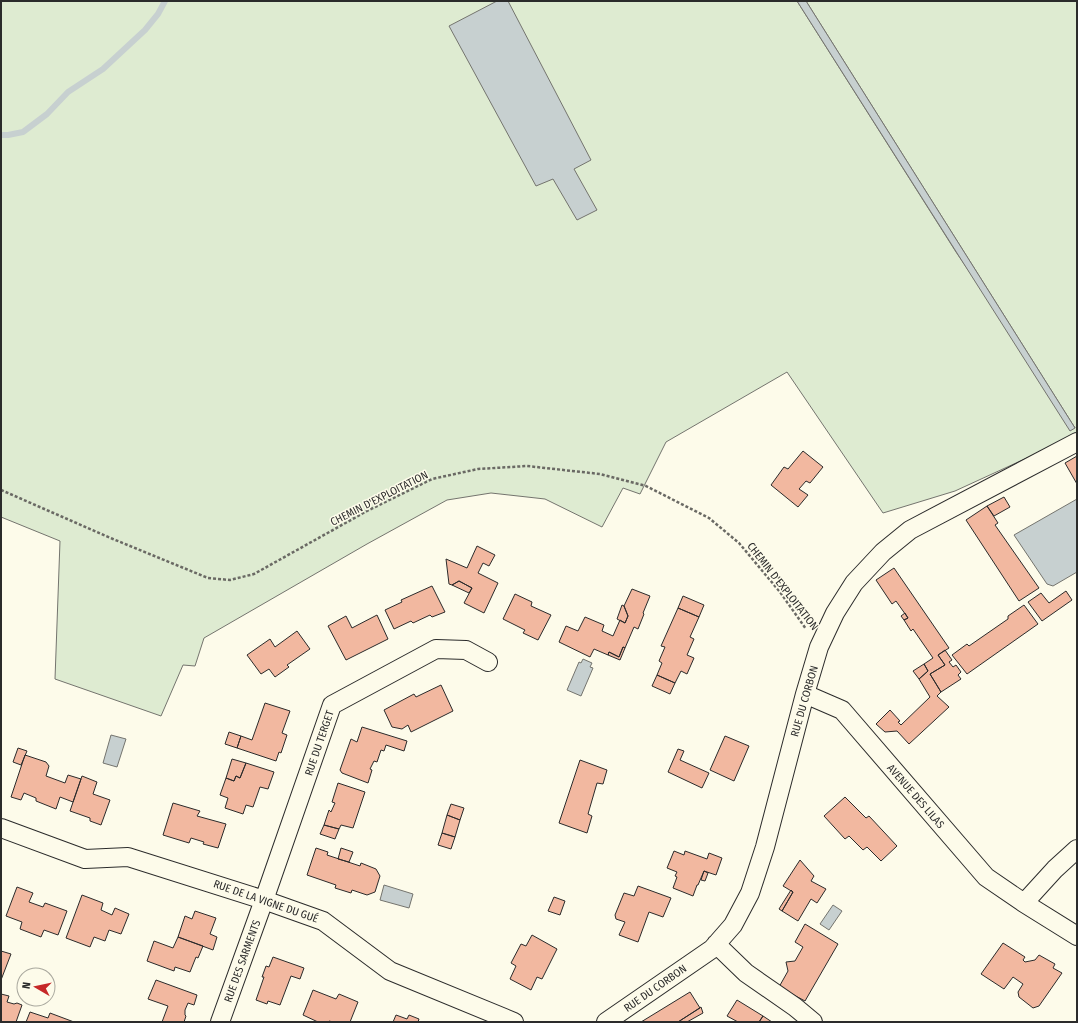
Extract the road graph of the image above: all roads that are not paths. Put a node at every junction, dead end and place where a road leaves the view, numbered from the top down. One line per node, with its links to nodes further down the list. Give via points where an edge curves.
1 (1077, 442): 3 (street, RUE DU CORBON, via 910,530 883,552 854,583 834,613)
2 (488, 662): 6 (street, RUE DU TERGET, via 466,650 436,650 332,705)
3 (805, 694): 7 (street, AVENUE DES LILAS, via 842,710 986,877); 9 (street, RUE DU CORBON, via 765,847 750,893 733,925)
4 (1, 828): 6 (street, RUE DE LA VIGNE DU GUÉ, via 84,859 128,857)
5 (1077, 849): 7 (street)
6 (264, 900): 10 (street, RUE DES SARMENTS); 11 (street, RUE DE LA VIGNE DU GUÉ, via 323,921 390,971)
7 (1024, 903): 8 (street, AVENUE DES LILAS)
8 (1077, 936)
9 (716, 944): 12 (street, RUE DU CORBON); 13 (street, via 746,973)
10 (220, 1022)
11 (514, 1022)
12 (606, 1022)
13 (812, 1022)

